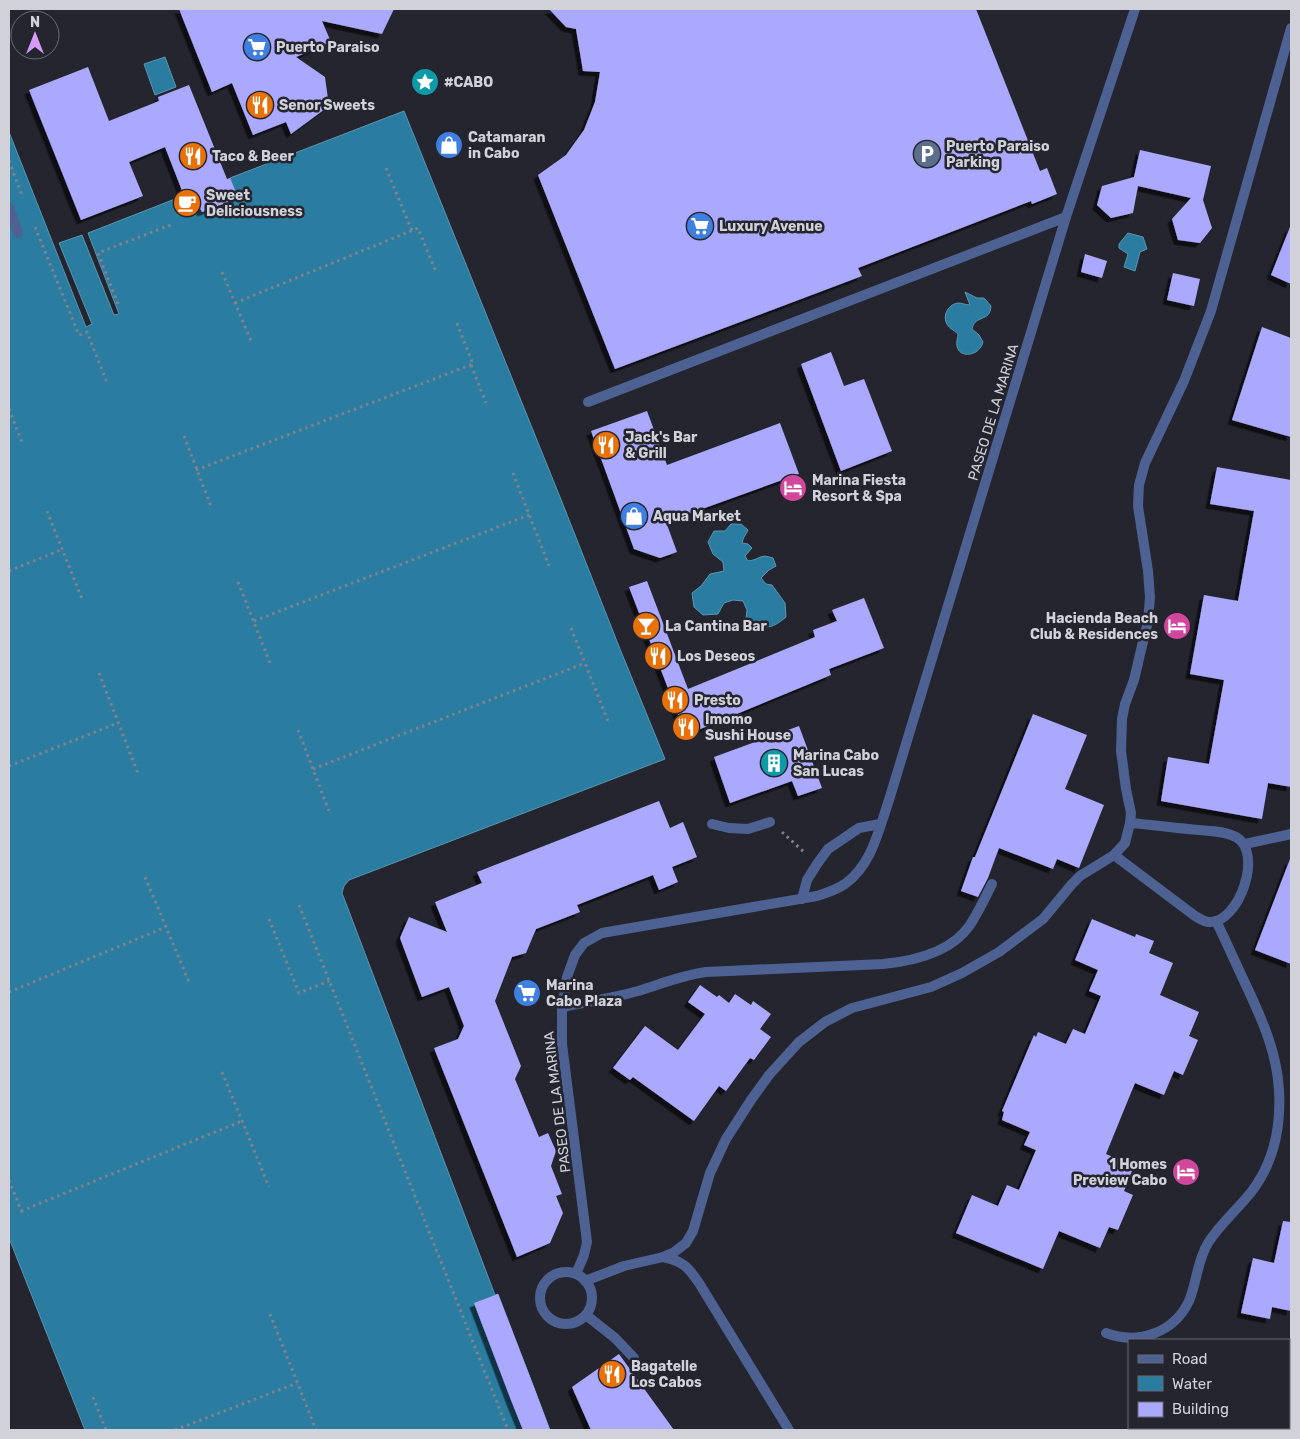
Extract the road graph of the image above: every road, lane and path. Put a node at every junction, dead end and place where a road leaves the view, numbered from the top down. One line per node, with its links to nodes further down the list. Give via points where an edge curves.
1 (1135, 9): 7 (street, PASEO DE LA MARINA)
2 (1291, 28): 48 (street, via 1211,311 1140,480 1138,506 1150,597 1146,633 1122,719 1121,751)
3 (9, 161): 5 (path)
4 (386, 168): 10 (path)
5 (24, 198)
6 (9, 208): 11 (street)
7 (1066, 216): 20 (street); 50 (street, PASEO DE LA MARINA)
8 (173, 224): 15 (path, via 98,253)
9 (34, 225): 19 (path, via 78,335 87,332)
10 (412, 231): 13 (path, via 418,228); 14 (path)
11 (18, 233)
12 (222, 272): 14 (path)
13 (436, 272)
14 (235, 303): 17 (path)
15 (118, 304)
16 (456, 322): 18 (path)
17 (251, 341)
18 (471, 364): 21 (path); 25 (path)
19 (108, 384)
20 (588, 402)
21 (486, 403)
22 (9, 409): 24 (path)
23 (184, 436): 25 (path)
24 (23, 445)
25 (196, 470): 27 (path)
26 (513, 473): 29 (path)
27 (212, 510)
28 (47, 511): 30 (path)
29 (529, 515): 31 (path); 35 (path)
30 (62, 550): 32 (path); 34 (path)
31 (549, 566)
32 (9, 571)
33 (238, 582): 35 (path)
34 (82, 600)
35 (254, 621): 37 (path)
36 (571, 628): 38 (path)
37 (270, 663)
38 (585, 663): 40 (path); 44 (path)
39 (99, 673): 41 (path)
40 (608, 721)
41 (118, 723): 43 (path); 45 (path)
42 (298, 730): 44 (path)
43 (9, 766)
44 (313, 769): 46 (path)
45 (140, 776)
46 (329, 811)
47 (770, 822): 49 (street, via 748,829); 54 (path)
48 (1130, 823): 52 (street, via 1226,833); 53 (street, via 1125,843)
49 (712, 824)
50 (880, 824): 54 (street, via 859,828 841,839); 57 (street, PASEO DE LA MARINA, via 869,854 846,883 830,892)
51 (1291, 834): 52 (street)
52 (1244, 844): 60 (street, via 1248,864 1243,890 1229,912)
53 (1114, 855): 60 (street, via 1195,916 1206,922); 70 (street, via 1080,876 1043,919 999,952 931,987 852,1008 825,1022 798,1042 769,1075 726,1139 710,1174 690,1237 680,1248)
54 (817, 864): 57 (street, via 807,880)
55 (145, 877): 61 (path)
56 (992, 884): 65 (street, via 970,926 958,938 937,951 909,961 706,972 622,995)
57 (802, 899): 65 (street, PASEO DE LA MARINA, via 596,936 584,943 570,964)
58 (299, 906): 62 (path)
59 (270, 919): 62 (path, via 299,993)
60 (1216, 921): 75 (street, via 1260,1016 1275,1058 1280,1105 1273,1150 1260,1179 1210,1240 1199,1262 1189,1301 1175,1320 1160,1331 1139,1338)
61 (166, 927): 63 (path); 64 (path)
62 (329, 981): 82 (path)
63 (189, 982)
64 (9, 992)
65 (562, 1007): 71 (street, PASEO DE LA MARINA, via 562,1044 586,1233 584,1255)
66 (222, 1072): 67 (path)
67 (242, 1121): 68 (path, via 22,1213); 69 (path)
68 (9, 1180)
69 (270, 1187)
70 (664, 1257): 72 (street, via 624,1266); 83 (street, via 690,1269)
71 (576, 1274): 72 (street); 74 (street, via 560,1273 550,1277 541,1289 541,1307 556,1323 578,1322)
72 (586, 1281): 74 (street, via 592,1298)
73 (270, 1314): 77 (path)
74 (586, 1315): 76 (street)
75 (1106, 1333)
76 (634, 1358)
77 (297, 1383): 80 (path); 81 (path)
78 (93, 1397): 79 (path)
79 (106, 1430)
80 (175, 1430)
81 (316, 1430)
82 (508, 1430)
83 (789, 1430)

